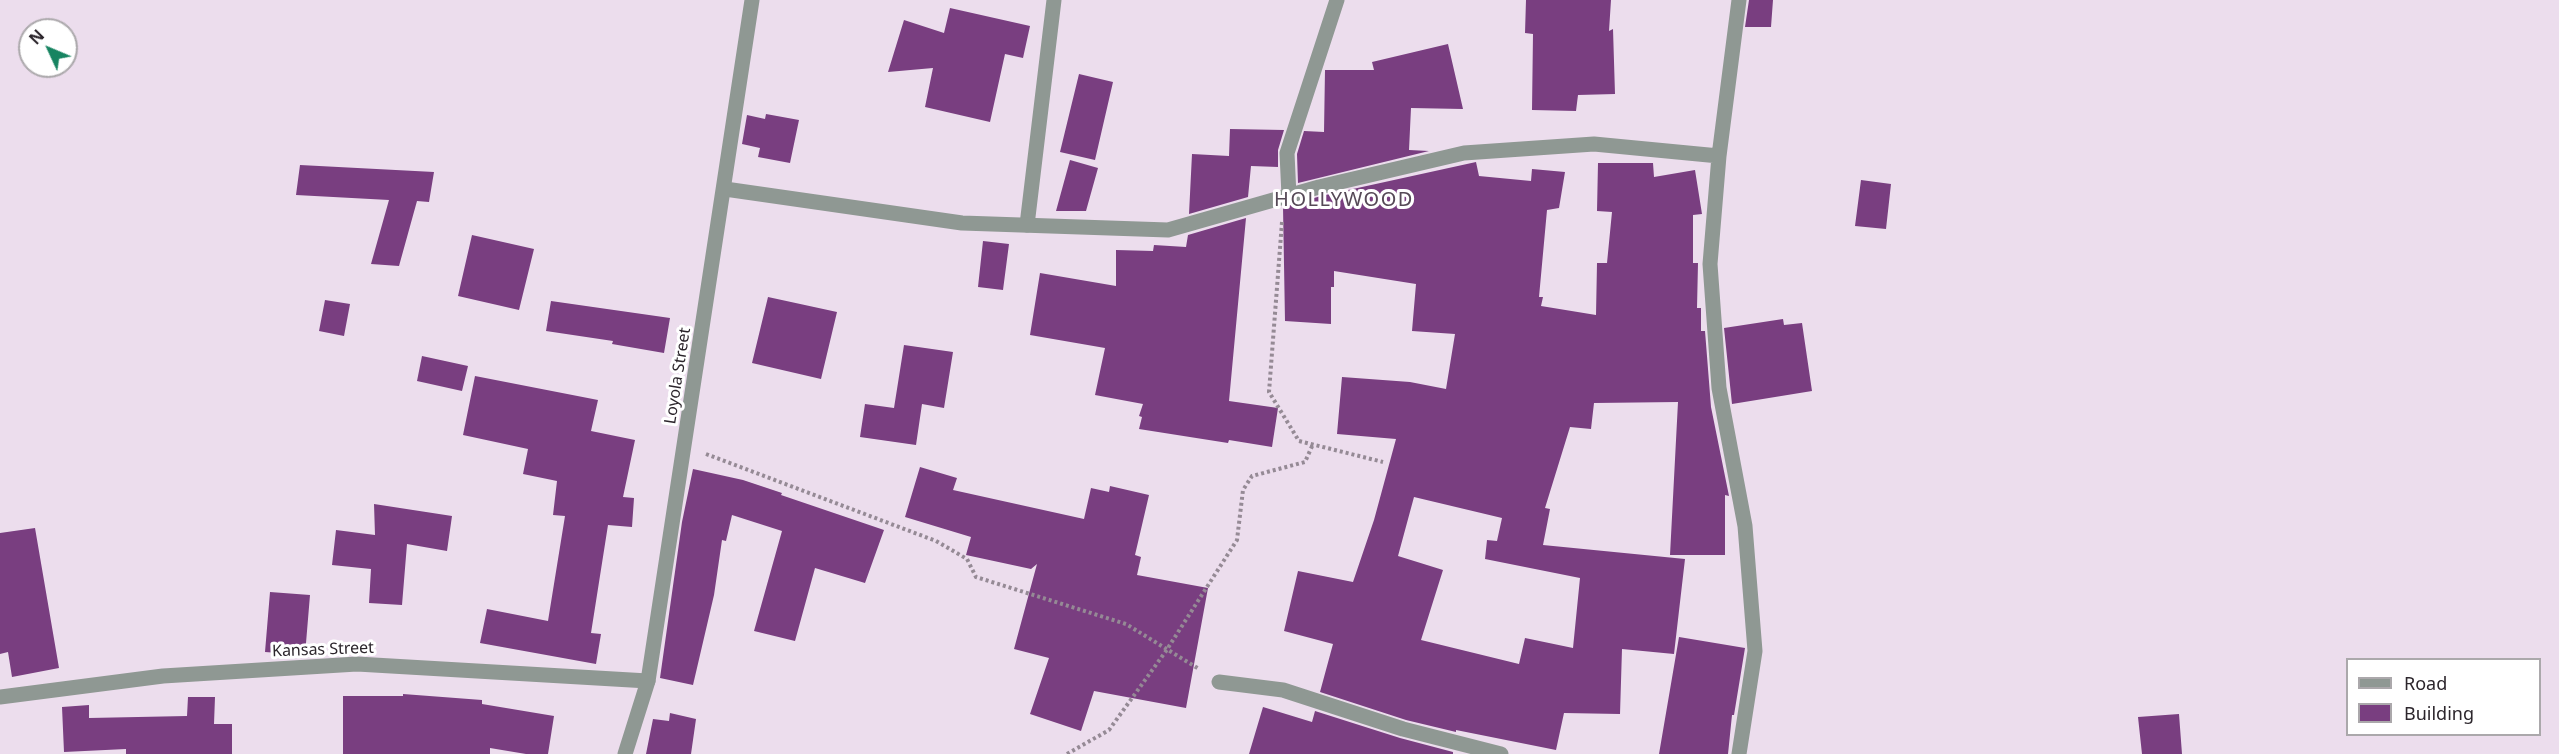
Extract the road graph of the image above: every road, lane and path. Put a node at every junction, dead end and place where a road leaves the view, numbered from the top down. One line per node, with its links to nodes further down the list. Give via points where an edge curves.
1 (752, 0): 6 (street, Loyola Street)
2 (1054, 0): 8 (street)
3 (1337, 0): 7 (street, via 1287,153)
4 (1739, 0): 5 (street)
5 (1719, 156): 7 (street, via 1594,144 1464,153); 18 (street, via 1710,264 1719,388 1745,526 1755,651)
6 (725, 189): 8 (street, via 962,223); 10 (street, Loyola Street)
7 (1286, 197): 8 (street, via 1168,230); 9 (path, via 1269,392 1299,441)
8 (1027, 225)
9 (1313, 444): 11 (path); 16 (path, via 1305,462 1252,477 1243,490 1238,540 1166,651 1109,730)
10 (686, 447): 12 (street, Loyola Street); 13 (path, via 936,541 967,559 976,577 1126,624)
11 (1383, 462)
12 (648, 681): 14 (street, Kansas Street, via 357,664 163,676); 15 (street, Loyola Street)
13 (1219, 682): 17 (street, via 1283,690 1403,729)
14 (0, 697)
15 (625, 754)
16 (1066, 754)
17 (1501, 754)
18 (1739, 754)

